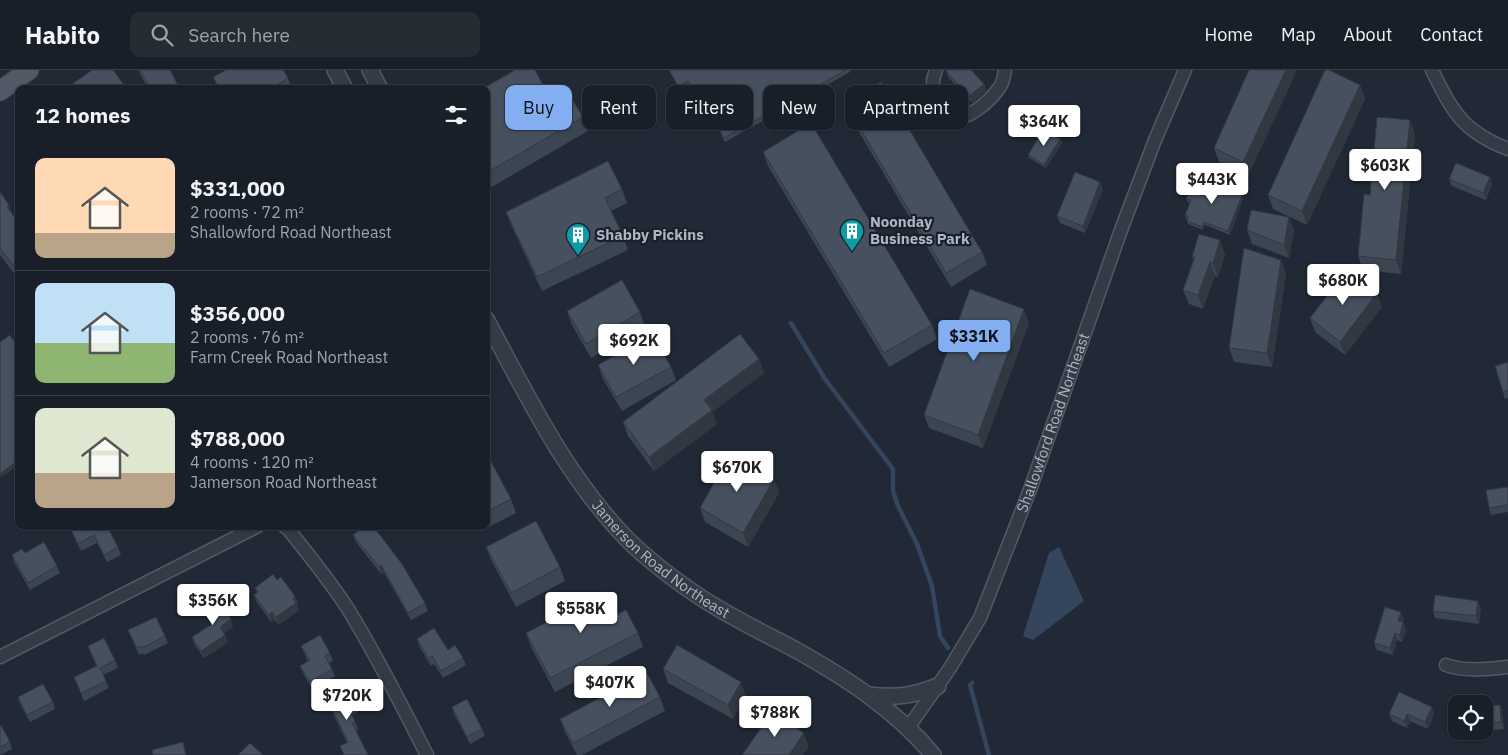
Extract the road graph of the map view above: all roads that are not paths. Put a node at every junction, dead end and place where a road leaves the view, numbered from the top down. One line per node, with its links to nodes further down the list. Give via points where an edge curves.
1 (29, 70): 10 (main road)
2 (334, 70): 8 (street)
3 (370, 70): 9 (street)
4 (936, 70): 5 (street, via 932,82 935,96 944,112 953,117 968,116 985,104 1000,87)
5 (1005, 70)
6 (1185, 70): 18 (street, Shallowford Road Northeast, via 1124,222 1031,487 980,618)
7 (1432, 70): 11 (street, via 1451,108 1463,123 1476,134)
8 (343, 85)
9 (378, 85)
10 (0, 91)
11 (1508, 149)
12 (490, 325): 19 (street, Jamerson Road Northeast, via 557,449 589,496 627,538 700,597 839,675)
13 (250, 530): 15 (street)
14 (289, 530): 21 (street, via 351,615)
15 (0, 658)
16 (1446, 665): 17 (street, via 1474,671)
17 (1508, 667)
18 (938, 686): 19 (street, via 890,698); 20 (street, Shallowford Road Northeast)
19 (867, 695): 20 (street, Jamerson Road Northeast)
20 (908, 728): 22 (street)
21 (427, 755)
22 (933, 755)

